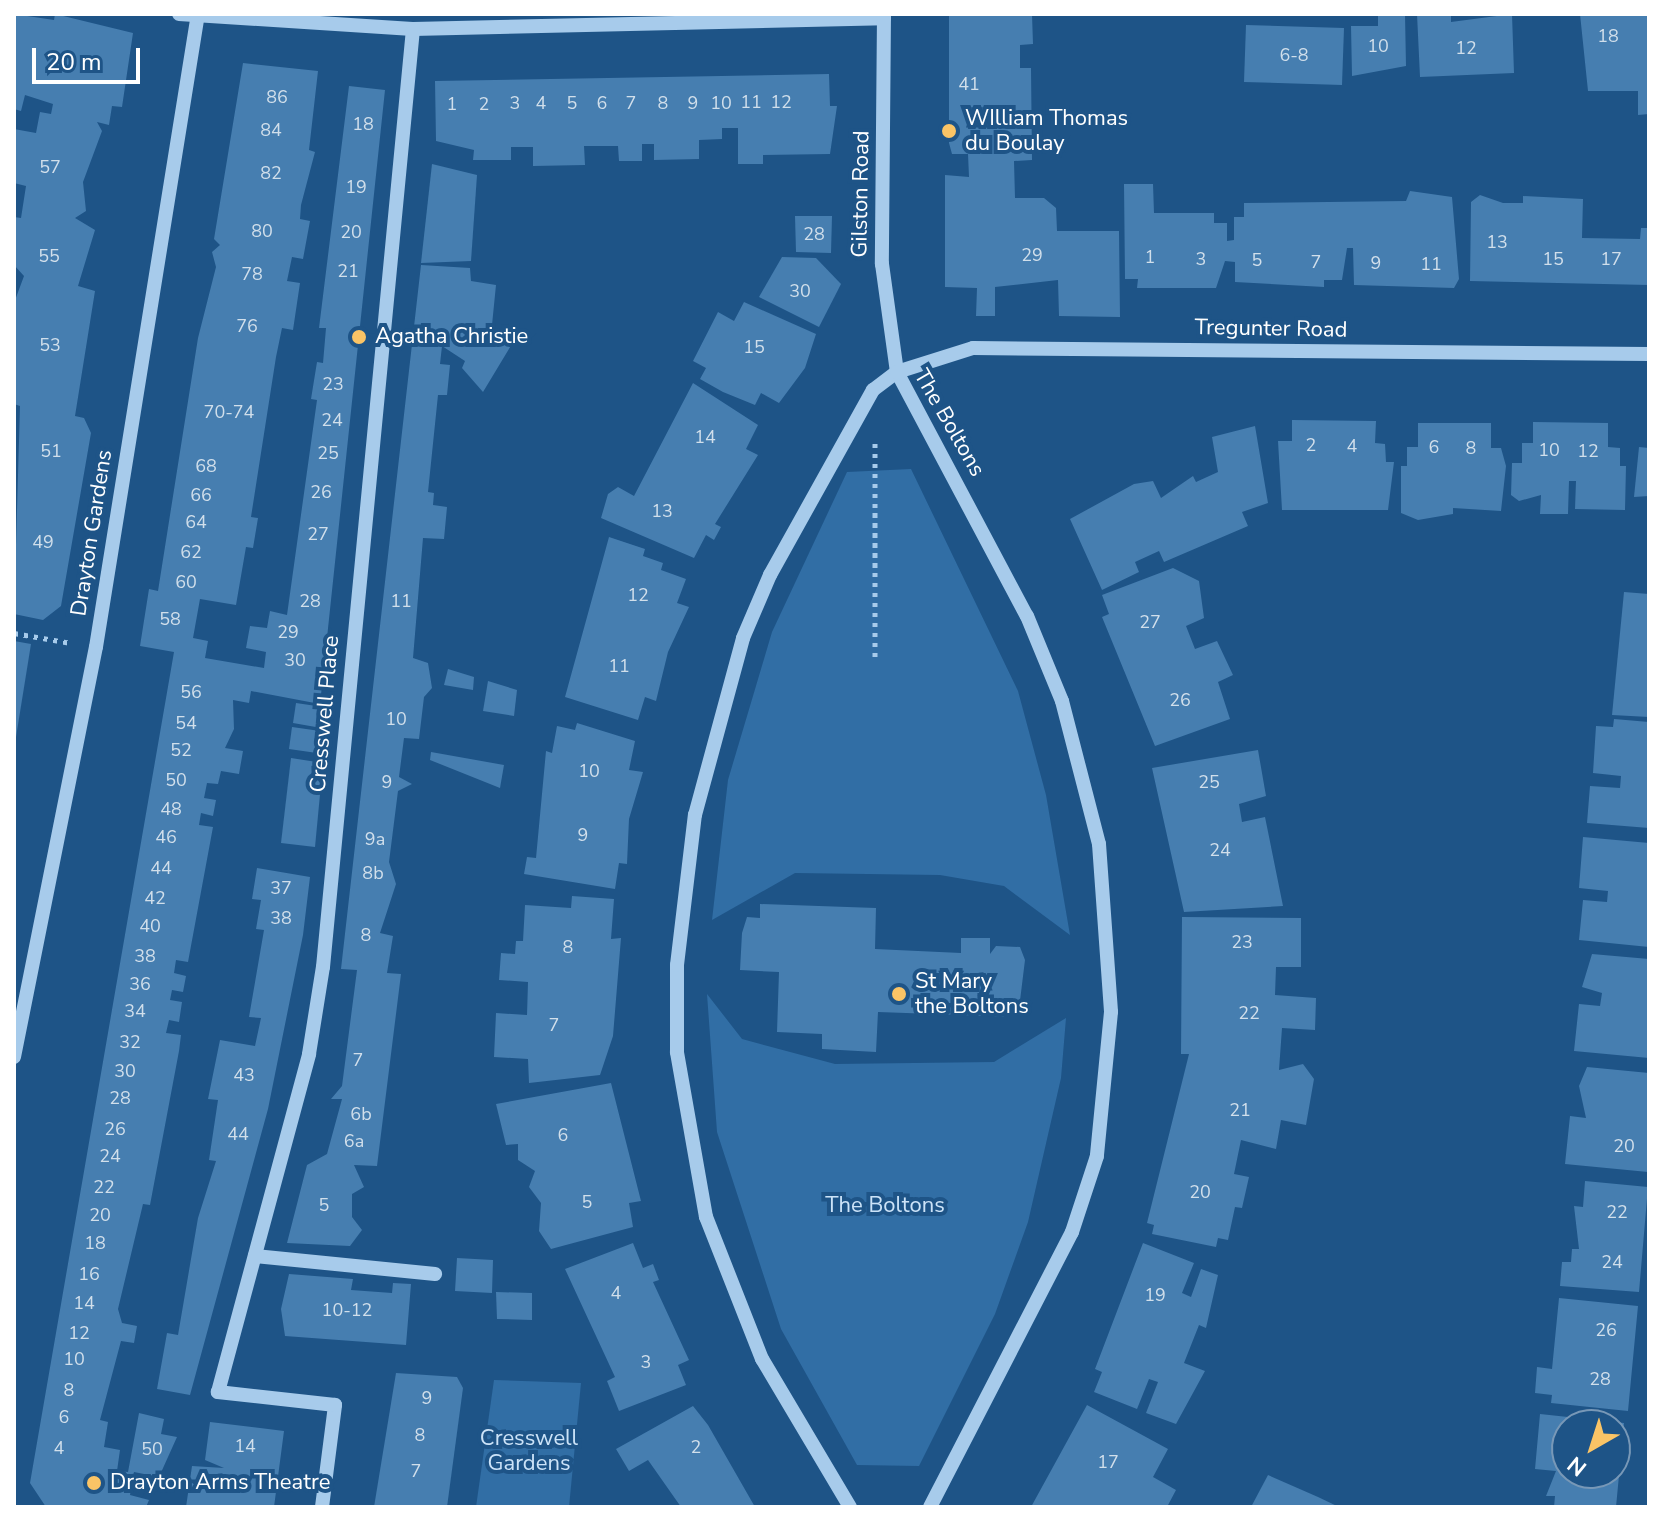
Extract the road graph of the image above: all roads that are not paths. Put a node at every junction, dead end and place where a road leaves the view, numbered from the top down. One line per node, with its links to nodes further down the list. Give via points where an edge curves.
1 (179, 14): 2 (street)
2 (198, 16): 5 (street); 8 (street, Drayton Gardens, via 96,647)
3 (884, 16): 4 (street); 7 (street, Gilston Road, via 882,264)
4 (617, 19): 5 (street)
5 (413, 29): 9 (street, Cresswell Place, via 323,967 309,1054)
6 (1649, 354): 7 (street, Tregunter Road, via 973,348)
7 (897, 372): 12 (street, The Boltons, via 873,390 848,427 743,638 695,815 677,965 677,1052 706,1217 762,1359); 13 (street, The Boltons, via 1013,589 1062,701 1099,844 1111,1012 1097,1156 1072,1232)
8 (14, 1057)
9 (255, 1256): 10 (street); 11 (street, Cresswell Place, via 218,1392 335,1405)
10 (435, 1274)
11 (322, 1507)
12 (850, 1507)
13 (930, 1507)

